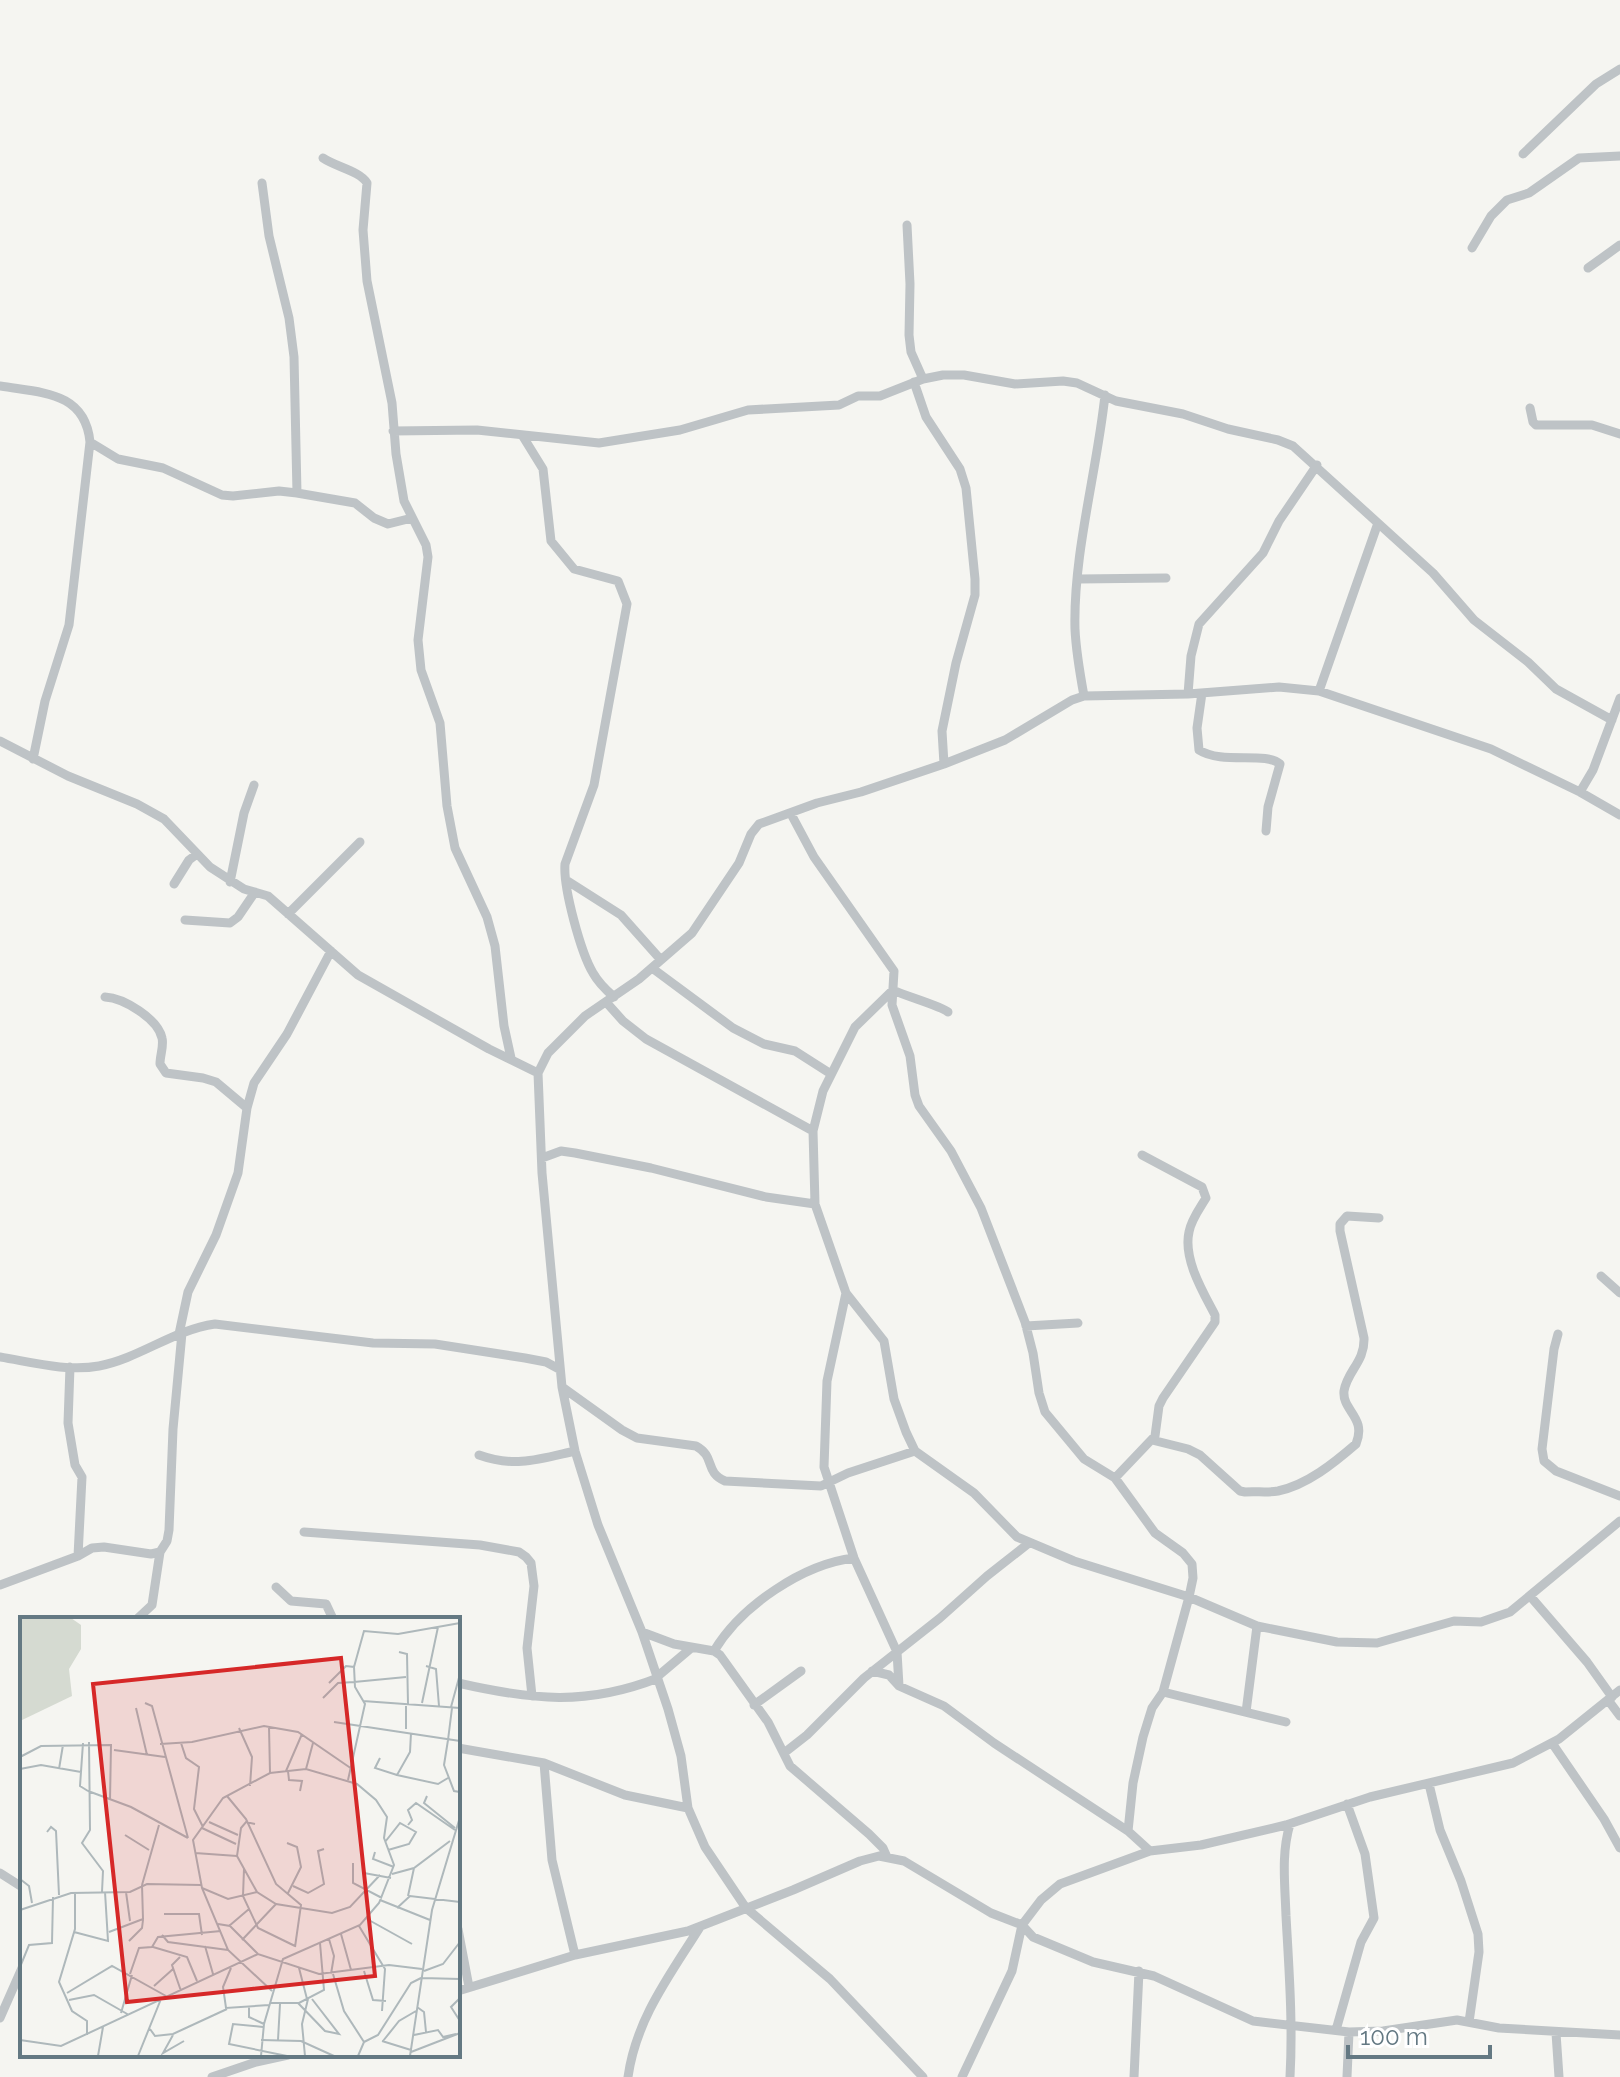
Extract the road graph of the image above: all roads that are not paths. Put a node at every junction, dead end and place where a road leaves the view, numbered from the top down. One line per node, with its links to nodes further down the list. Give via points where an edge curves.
1 (1620, 69): 2 (street, via 1596,84)
2 (1523, 154)
3 (1620, 156): 8 (street, via 1579,158 1529,193 1507,200)
4 (323, 158): 14 (street, via 359,173 367,183 364,259)
5 (262, 183): 19 (street, via 294,357)
6 (907, 225): 10 (street, via 909,335)
7 (1620, 245): 9 (street)
8 (1472, 248)
9 (1588, 268)
10 (918, 380): 12 (street, via 943,375 1015,384 1063,381); 16 (street, via 839,405 748,410 680,430 599,443); 32 (street, via 926,417 960,469 966,488 975,579 942,731)
11 (0, 386): 17 (street, via 74,405 88,423)
12 (1105, 395): 18 (street, via 1278,440); 23 (street)
13 (1530, 408): 15 (street, via 1536,425 1592,425)
14 (393, 431): 16 (street); 20 (street, via 404,501)
15 (1620, 434)
16 (522, 435): 40 (street, via 543,469 551,541 574,569 618,581 627,604 594,785 565,864)
17 (90, 442): 19 (street, via 118,459 163,468 222,495); 31 (street, via 69,625)
18 (1317, 465): 21 (street); 26 (street, via 1263,553 1199,624)
19 (297, 493): 20 (street, via 355,503 388,524)
20 (412, 518): 53 (street, via 428,557 418,640 421,670 440,723 455,848 483,906 495,946)
21 (1378, 523): 24 (street); 29 (street, via 1466,612 1556,689)
22 (1166, 578): 23 (street)
23 (1079, 579): 27 (street, via 1075,626)
24 (1319, 691): 25 (street, via 1279,687); 34 (street, via 1491,749)
25 (1202, 693): 26 (street); 37 (street, via 1199,750 1280,764)
26 (1188, 694): 27 (street)
27 (1084, 696): 32 (street, via 1005,740)
28 (1620, 698): 29 (street)
29 (1612, 720): 34 (street)
30 (0, 741): 31 (street)
31 (33, 759): 39 (street, via 152,811)
32 (944, 764): 35 (street)
33 (254, 785): 41 (street)
34 (1580, 792): 36 (street)
35 (791, 814): 47 (street, via 759,824 692,933); 49 (street, via 814,857 890,962)
36 (1620, 815)
37 (1266, 831)
38 (360, 842): 44 (street)
39 (197, 854): 41 (street); 42 (street)
40 (566, 880): 47 (street, via 621,915); 51 (street, via 592,973)
41 (230, 882): 43 (street)
42 (174, 884)
43 (255, 892): 44 (street); 45 (street, via 230,923)
44 (288, 914): 46 (street)
45 (185, 920)
46 (331, 951): 53 (street, via 375,987); 56 (street, via 287,1034 261,1070)
47 (661, 960): 48 (street)
48 (652, 968): 51 (street); 55 (street, via 733,1028 764,1044 795,1051)
49 (893, 990): 52 (street); 55 (street, via 855,1027); 66 (street, via 894,1017 906,1042 919,1106 981,1208)
50 (105, 997): 56 (street, via 123,1001 156,1025 164,1042 160,1064 166,1073 216,1082)
51 (610, 1000): 54 (street, via 592,1010 548,1053); 57 (street, via 623,1021 646,1039)
52 (948, 1012)
53 (511, 1058): 54 (street)
54 (538, 1073): 59 (street)
55 (831, 1074): 57 (street)
56 (247, 1108): 67 (street, via 238,1173 188,1292)
57 (813, 1131): 60 (street)
58 (1142, 1155): 73 (street, via 1206,1192 1189,1233 1189,1249 1215,1315 1212,1328 1159,1406)
59 (542, 1158): 60 (street, via 561,1151 575,1153); 71 (street)
60 (815, 1204): 63 (street)
61 (1379, 1218): 73 (street, via 1353,1215 1340,1224 1364,1338 1344,1396 1360,1428 1356,1444 1293,1486 1245,1492 1200,1455)
62 (1601, 1276): 64 (street)
63 (846, 1293): 75 (street, via 884,1341 894,1399); 78 (street, via 827,1381 824,1467)
64 (1620, 1293)
65 (1078, 1323): 66 (street)
66 (1026, 1326): 77 (street, via 1045,1412 1084,1459)
67 (180, 1333): 70 (street, via 97,1367); 71 (street, via 215,1324 373,1343 435,1344 535,1360); 83 (street, via 169,1530)
68 (1558, 1334): 79 (street, via 1544,1461 1556,1471)
69 (0, 1357): 70 (street)
70 (70, 1367): 84 (street, via 68,1423 82,1477)
71 (559, 1369): 72 (street)
72 (562, 1387): 74 (street); 78 (street, via 637,1438 703,1450 711,1469 725,1481)
73 (1152, 1440): 77 (street)
74 (575, 1451): 76 (street, via 517,1463); 93 (street, via 598,1525)
75 (915, 1451): 78 (street); 82 (street, via 974,1493 1005,1527)
76 (479, 1455)
77 (1115, 1478): 89 (street, via 1155,1533 1192,1564)
78 (829, 1484): 85 (street)
79 (1620, 1496)
80 (1620, 1521): 88 (street)
81 (304, 1532): 103 (street, via 480,1545 526,1557 534,1586 527,1648)
82 (1029, 1543): 89 (street); 96 (street)
83 (160, 1552): 84 (street, via 104,1547); 90 (street, via 152,1605)
84 (78, 1556): 86 (street)
85 (854, 1558): 95 (street, via 794,1577 738,1621); 96 (street)
86 (0, 1585)
87 (276, 1587): 91 (street, via 291,1601 326,1604)
88 (1530, 1596): 92 (street, via 1498,1617 1454,1621 1377,1643 1337,1642); 104 (street)
89 (1189, 1597): 92 (street); 102 (street)
90 (139, 1617)
91 (332, 1617)
92 (1257, 1626): 106 (street)
93 (642, 1632): 94 (street); 99 (street)
94 (690, 1649): 95 (street); 99 (street)
95 (714, 1651): 105 (street)
96 (897, 1652): 98 (street); 101 (street)
97 (801, 1671): 105 (street)
98 (872, 1671): 101 (street, via 889,1675); 111 (street)
99 (658, 1677): 103 (street, via 599,1696); 115 (street, via 681,1756)
100 (460, 1683): 103 (street)
101 (899, 1686): 117 (street, via 944,1706)
102 (1163, 1692): 106 (street); 117 (street, via 1143,1737)
103 (532, 1696)
104 (1613, 1696): 107 (street); 109 (street)
105 (754, 1705): 111 (street)
106 (1246, 1712): 108 (street)
107 (1620, 1716)
108 (1286, 1722)
109 (1552, 1743): 113 (street, via 1513,1763); 118 (street)
110 (460, 1748): 112 (street)
111 (784, 1753): 120 (street, via 798,1775 869,1834)
112 (544, 1763): 115 (street, via 625,1795); 127 (street, via 552,1860)
113 (1429, 1784): 114 (street); 133 (street, via 1478,1934)
114 (1347, 1804): 116 (street); 135 (street, via 1365,1854 1374,1918 1361,1942)
115 (688, 1808): 123 (street, via 705,1847)
116 (1290, 1824): 119 (street); 134 (street, via 1284,1878)
117 (1128, 1831): 119 (street)
118 (1620, 1848)
119 (1150, 1851): 124 (street, via 1060,1884)
120 (887, 1857): 123 (street, via 860,1861); 124 (street, via 904,1861 991,1913)
121 (0, 1873): 122 (street)
122 (20, 1886)
123 (746, 1908): 125 (street); 143 (street, via 830,1979)
124 (1022, 1925): 128 (street, via 1033,1937 1080,1957); 144 (street, via 1012,1971)
125 (700, 1927): 127 (street); 142 (street, via 651,2006)
126 (460, 1940): 130 (street)
127 (575, 1955): 130 (street)
128 (1139, 1971): 134 (street, via 1253,2021); 145 (street)
129 (20, 1973): 132 (street)
130 (469, 1987): 131 (street)
131 (460, 1990)
132 (0, 2018)
133 (1469, 2022): 136 (street); 137 (street)
134 (1292, 2026): 135 (street); 146 (street)
135 (1336, 2030): 136 (street)
136 (1349, 2032): 147 (street)
137 (1556, 2033): 138 (street); 148 (street)
138 (1620, 2035)
139 (253, 2059): 140 (street)
140 (225, 2075): 141 (street)
141 (212, 2077)
142 (628, 2077)
143 (923, 2077)
144 (962, 2077)
145 (1134, 2077)
146 (1290, 2077)
147 (1347, 2077)
148 (1559, 2077)

